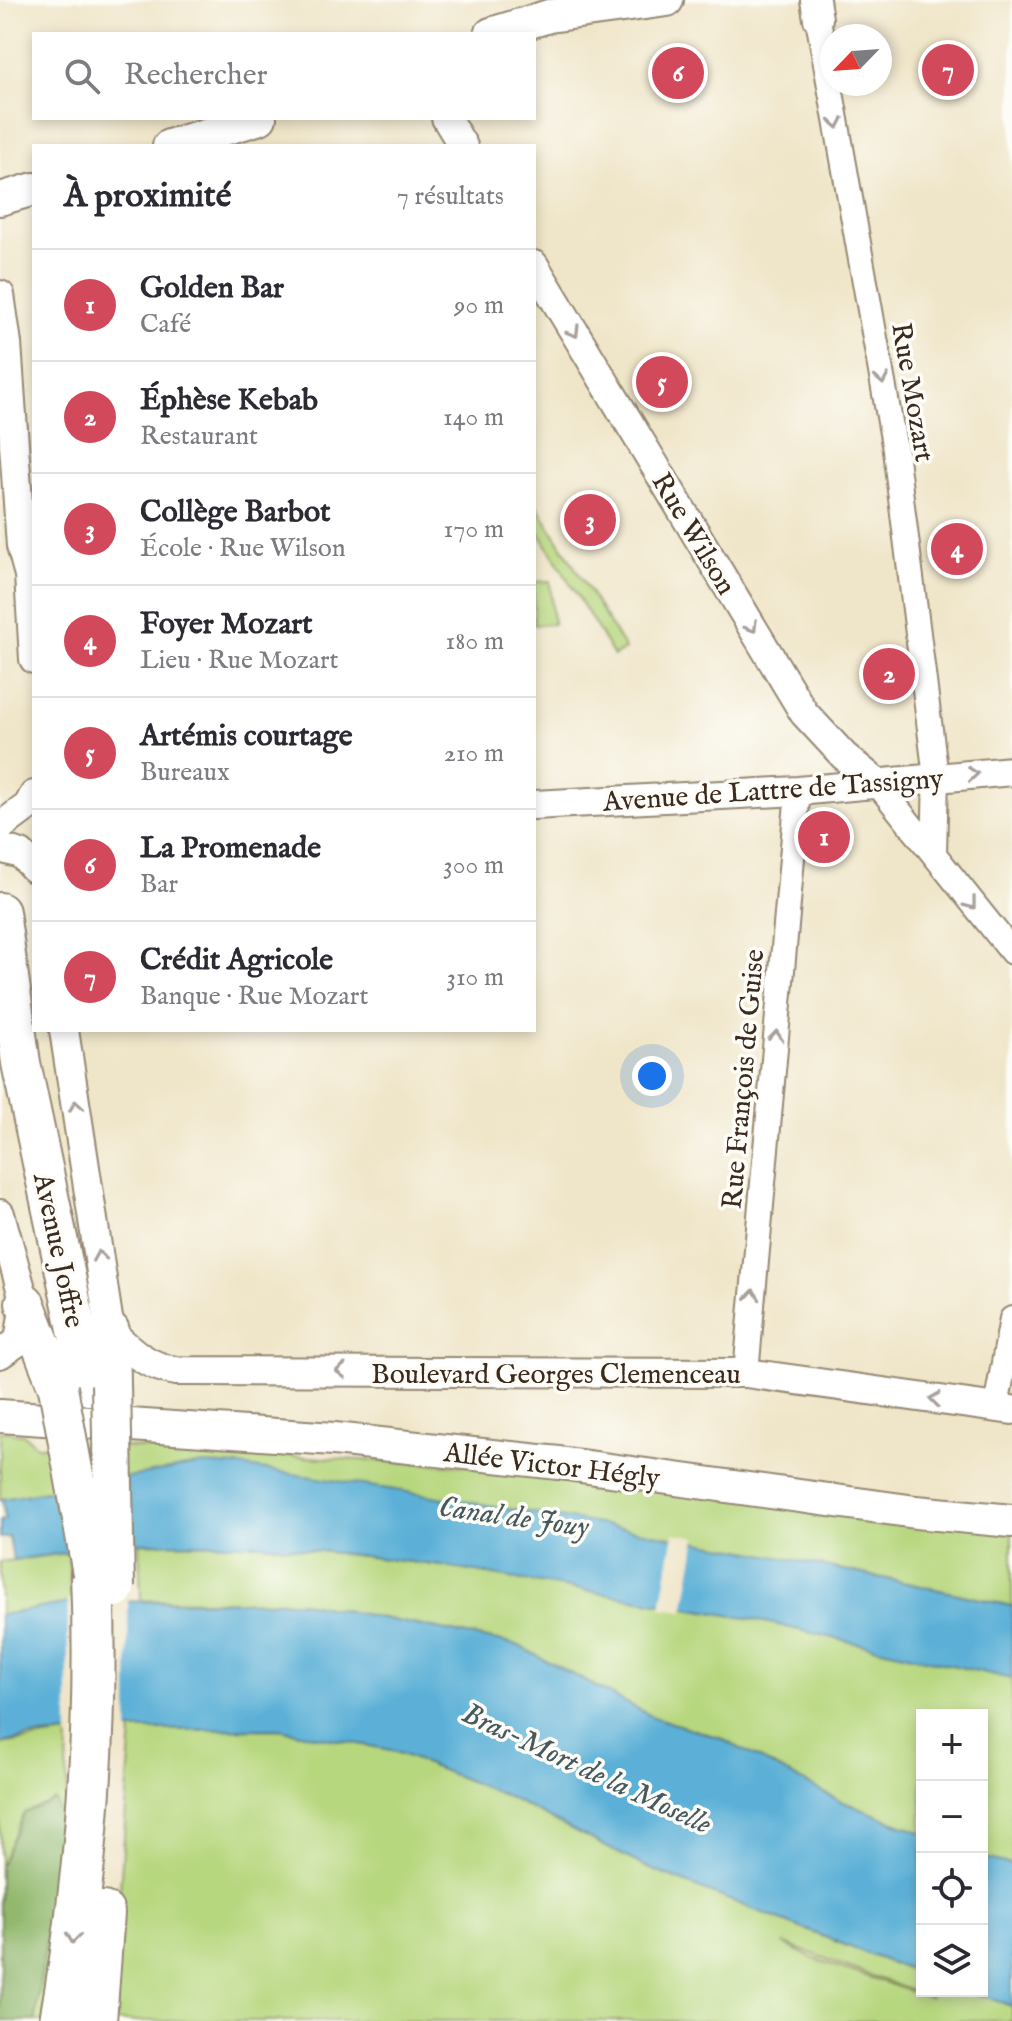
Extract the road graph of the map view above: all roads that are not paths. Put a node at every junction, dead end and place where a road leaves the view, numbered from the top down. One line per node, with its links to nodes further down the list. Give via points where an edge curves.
1 (667, 0): 3 (main road, via 549,16)
2 (817, 10): 14 (street, Rue Mozart, one-way to 14, via 895,450)
3 (497, 32)
4 (254, 120): 6 (main road)
5 (447, 120): 7 (street)
6 (176, 144)
7 (462, 144)
8 (32, 190): 9 (main road)
9 (0, 199)
10 (536, 268): 15 (street, Rue Wilson, one-way to 15, via 804,713)
11 (0, 295): 12 (street)
12 (32, 625)
13 (1012, 771): 14 (street, Avenue de Lattre de Tassigny, one-way to 13)
14 (936, 777): 15 (street, Avenue de Lattre de Tassigny); 18 (street, Rue Mozart)
15 (877, 783): 16 (street, Avenue de Lattre de Tassigny); 18 (street)
16 (798, 791): 17 (street, Avenue de Lattre de Tassigny); 28 (street, Rue François de Guise, one-way to 16)
17 (536, 805)
18 (934, 853): 20 (street, one-way to 20)
19 (0, 912): 29 (highway, Avenue Joffre, via 21,1063)
20 (1012, 952)
21 (0, 1032): 29 (highway, Avenue Joffre)
22 (64, 1032): 26 (street, Avenue Joffre, one-way to 22)
23 (0, 1214): 24 (street, Avenue Joffre)
24 (25, 1303): 27 (street, via 19,1341); 29 (highway)
25 (1012, 1319): 30 (street)
26 (110, 1331): 28 (street, Boulevard Georges Clemenceau, one-way to 26, via 176,1371 140,1359); 29 (highway)
27 (0, 1354)
28 (746, 1373): 30 (street, Boulevard Georges Clemenceau, one-way to 28)
29 (85, 1394): 31 (main road, Allée Victor Hégly); 32 (main road, Allée Victor Hégly, via 233,1430 559,1463); 33 (highway, bridge); 33 (highway, bridge)
30 (1004, 1409)
31 (0, 1416)
32 (1012, 1521)
33 (103, 1580): 34 (highway, via 117,1668)
34 (100, 1807): 35 (highway, one-way to 35); 36 (highway)
35 (61, 2021)
36 (95, 2021)

